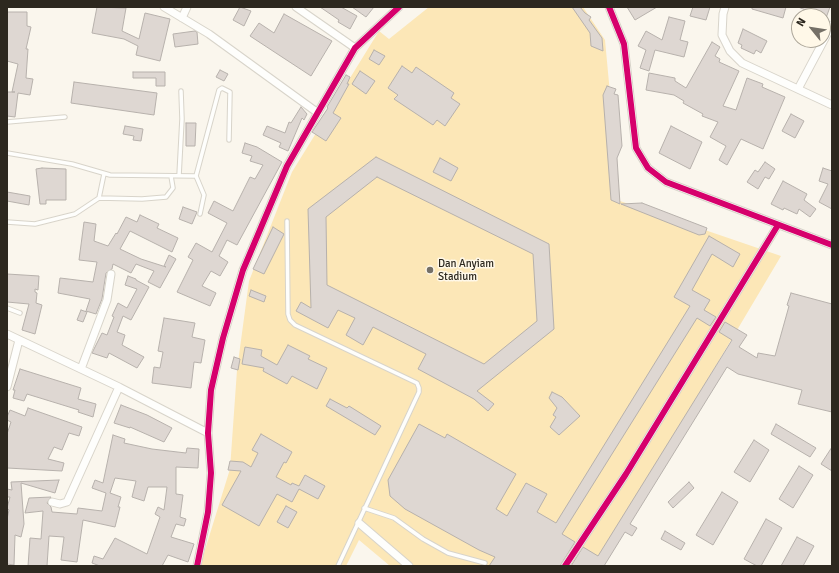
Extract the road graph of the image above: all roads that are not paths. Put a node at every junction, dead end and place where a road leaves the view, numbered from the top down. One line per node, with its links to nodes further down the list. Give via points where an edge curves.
1 (164, 7): 7 (street)
2 (187, 7): 7 (street)
3 (296, 7): 9 (street)
4 (399, 7): 9 (street)
5 (609, 7): 26 (street, via 624,44 636,148 648,168 666,182)
6 (725, 7): 11 (street, via 722,14 722,35 730,52 742,63)
7 (182, 18): 13 (street, via 209,34)
8 (832, 25): 11 (street)
9 (356, 48): 13 (street)
10 (181, 90): 20 (lane)
11 (798, 90): 12 (street)
12 (832, 106)
13 (318, 113): 36 (street, via 287,166 243,270 211,390)
14 (64, 117): 15 (lane)
15 (7, 122)
16 (229, 140): 21 (lane, via 230,92 222,88 219,90)
17 (7, 153): 18 (lane, via 72,164)
18 (104, 174): 19 (lane); 22 (lane)
19 (171, 176): 20 (lane); 22 (lane, via 173,188 166,197)
20 (179, 176): 21 (lane)
21 (196, 176): 23 (lane, via 204,195)
22 (99, 198): 25 (lane, via 75,214 35,224)
23 (200, 214)
24 (287, 221): 38 (lane, via 290,320 295,325 417,383 419,388)
25 (7, 222)
26 (778, 225): 27 (street); 44 (street, via 626,474)
27 (832, 245)
28 (111, 274): 33 (street, via 107,300)
29 (7, 308): 30 (lane)
30 (20, 313)
31 (7, 334): 32 (street)
32 (19, 340): 33 (street); 34 (street)
33 (81, 369): 35 (street)
34 (7, 387)
35 (119, 387): 36 (street); 37 (street, via 67,502)
36 (208, 433): 41 (street, via 211,473 209,504)
37 (52, 502)
38 (364, 508): 39 (lane); 40 (lane, via 394,518 448,553)
39 (359, 523): 42 (lane); 43 (street)
40 (485, 563)
41 (197, 566)
42 (338, 566)
43 (408, 566)
44 (565, 566)

